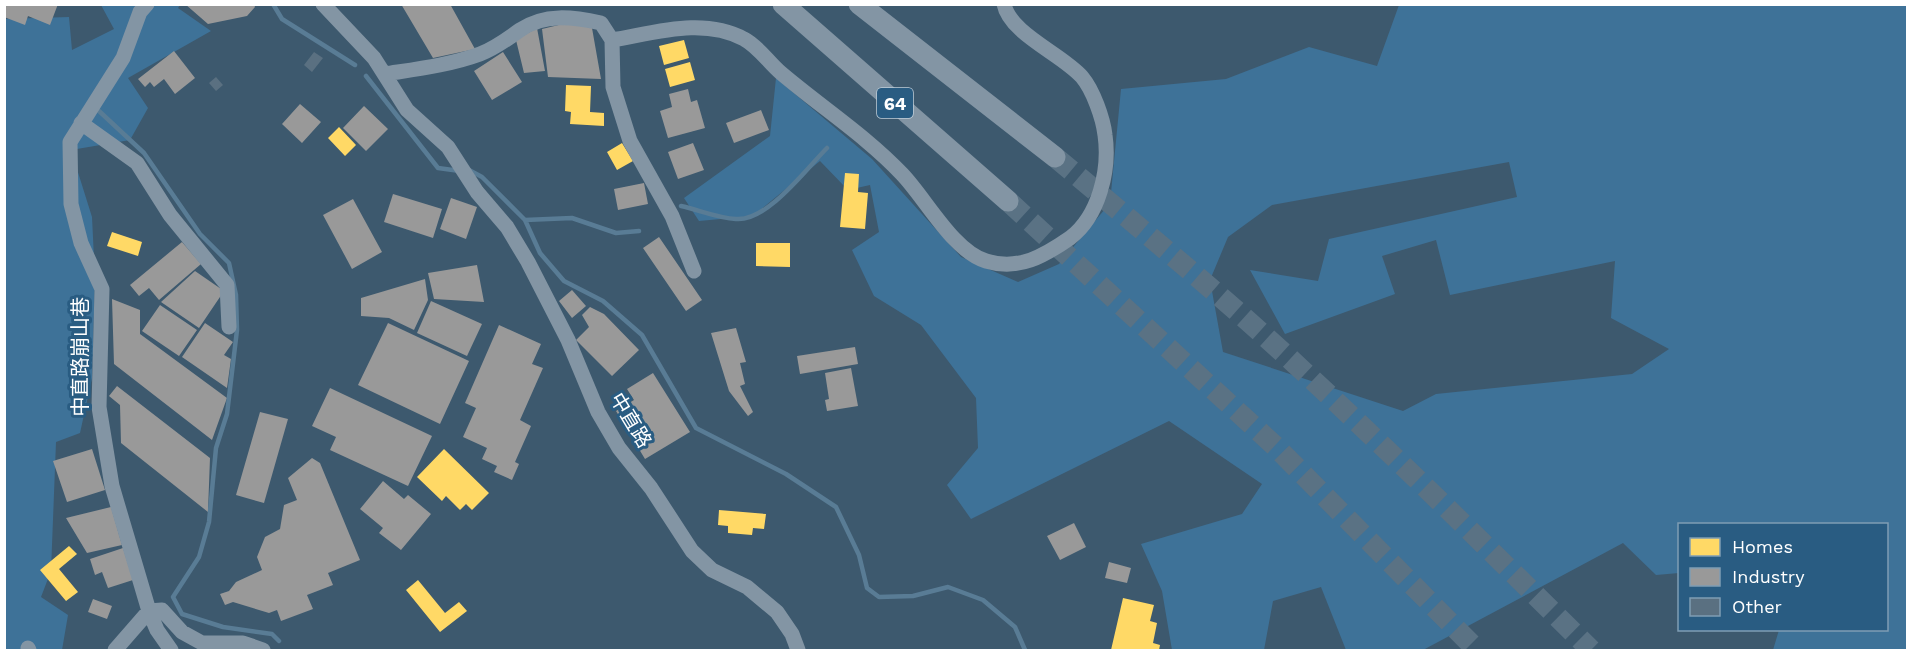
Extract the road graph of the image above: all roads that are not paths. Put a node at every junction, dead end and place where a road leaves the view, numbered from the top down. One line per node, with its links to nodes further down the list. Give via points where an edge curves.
1 (147, 4): 8 (street, 中直路崩山巷, via 140,12 123,58)
2 (323, 4): 7 (street)
3 (783, 4): 10 (highway, 64)
4 (859, 4): 9 (highway)
5 (1004, 4): 6 (street, via 1006,14 1082,78 1105,134 1106,156 1097,201 1079,231 1045,255 1014,265 985,261 966,249 902,174 745,39 699,26)
6 (612, 40): 7 (street, via 601,23 550,17 480,54); 11 (street, via 613,87 630,141 672,216)
7 (385, 74): 17 (street, 中直路, via 407,110 448,147 507,227 568,340 598,412 692,551 712,570 747,587 777,612)
8 (81, 123): 12 (street, via 137,163 170,215 227,285); 13 (street, 中直路崩山巷, via 70,141 71,204 81,243 102,289 99,407 112,486)
9 (1055, 158)
10 (1008, 201)
11 (694, 271)
12 (229, 327)
13 (150, 611): 14 (street); 15 (street, 中直路崩山巷); 16 (street, via 162,610 182,632 202,643 243,643)
14 (115, 651)
15 (171, 651)
16 (263, 651)
17 (798, 651)

